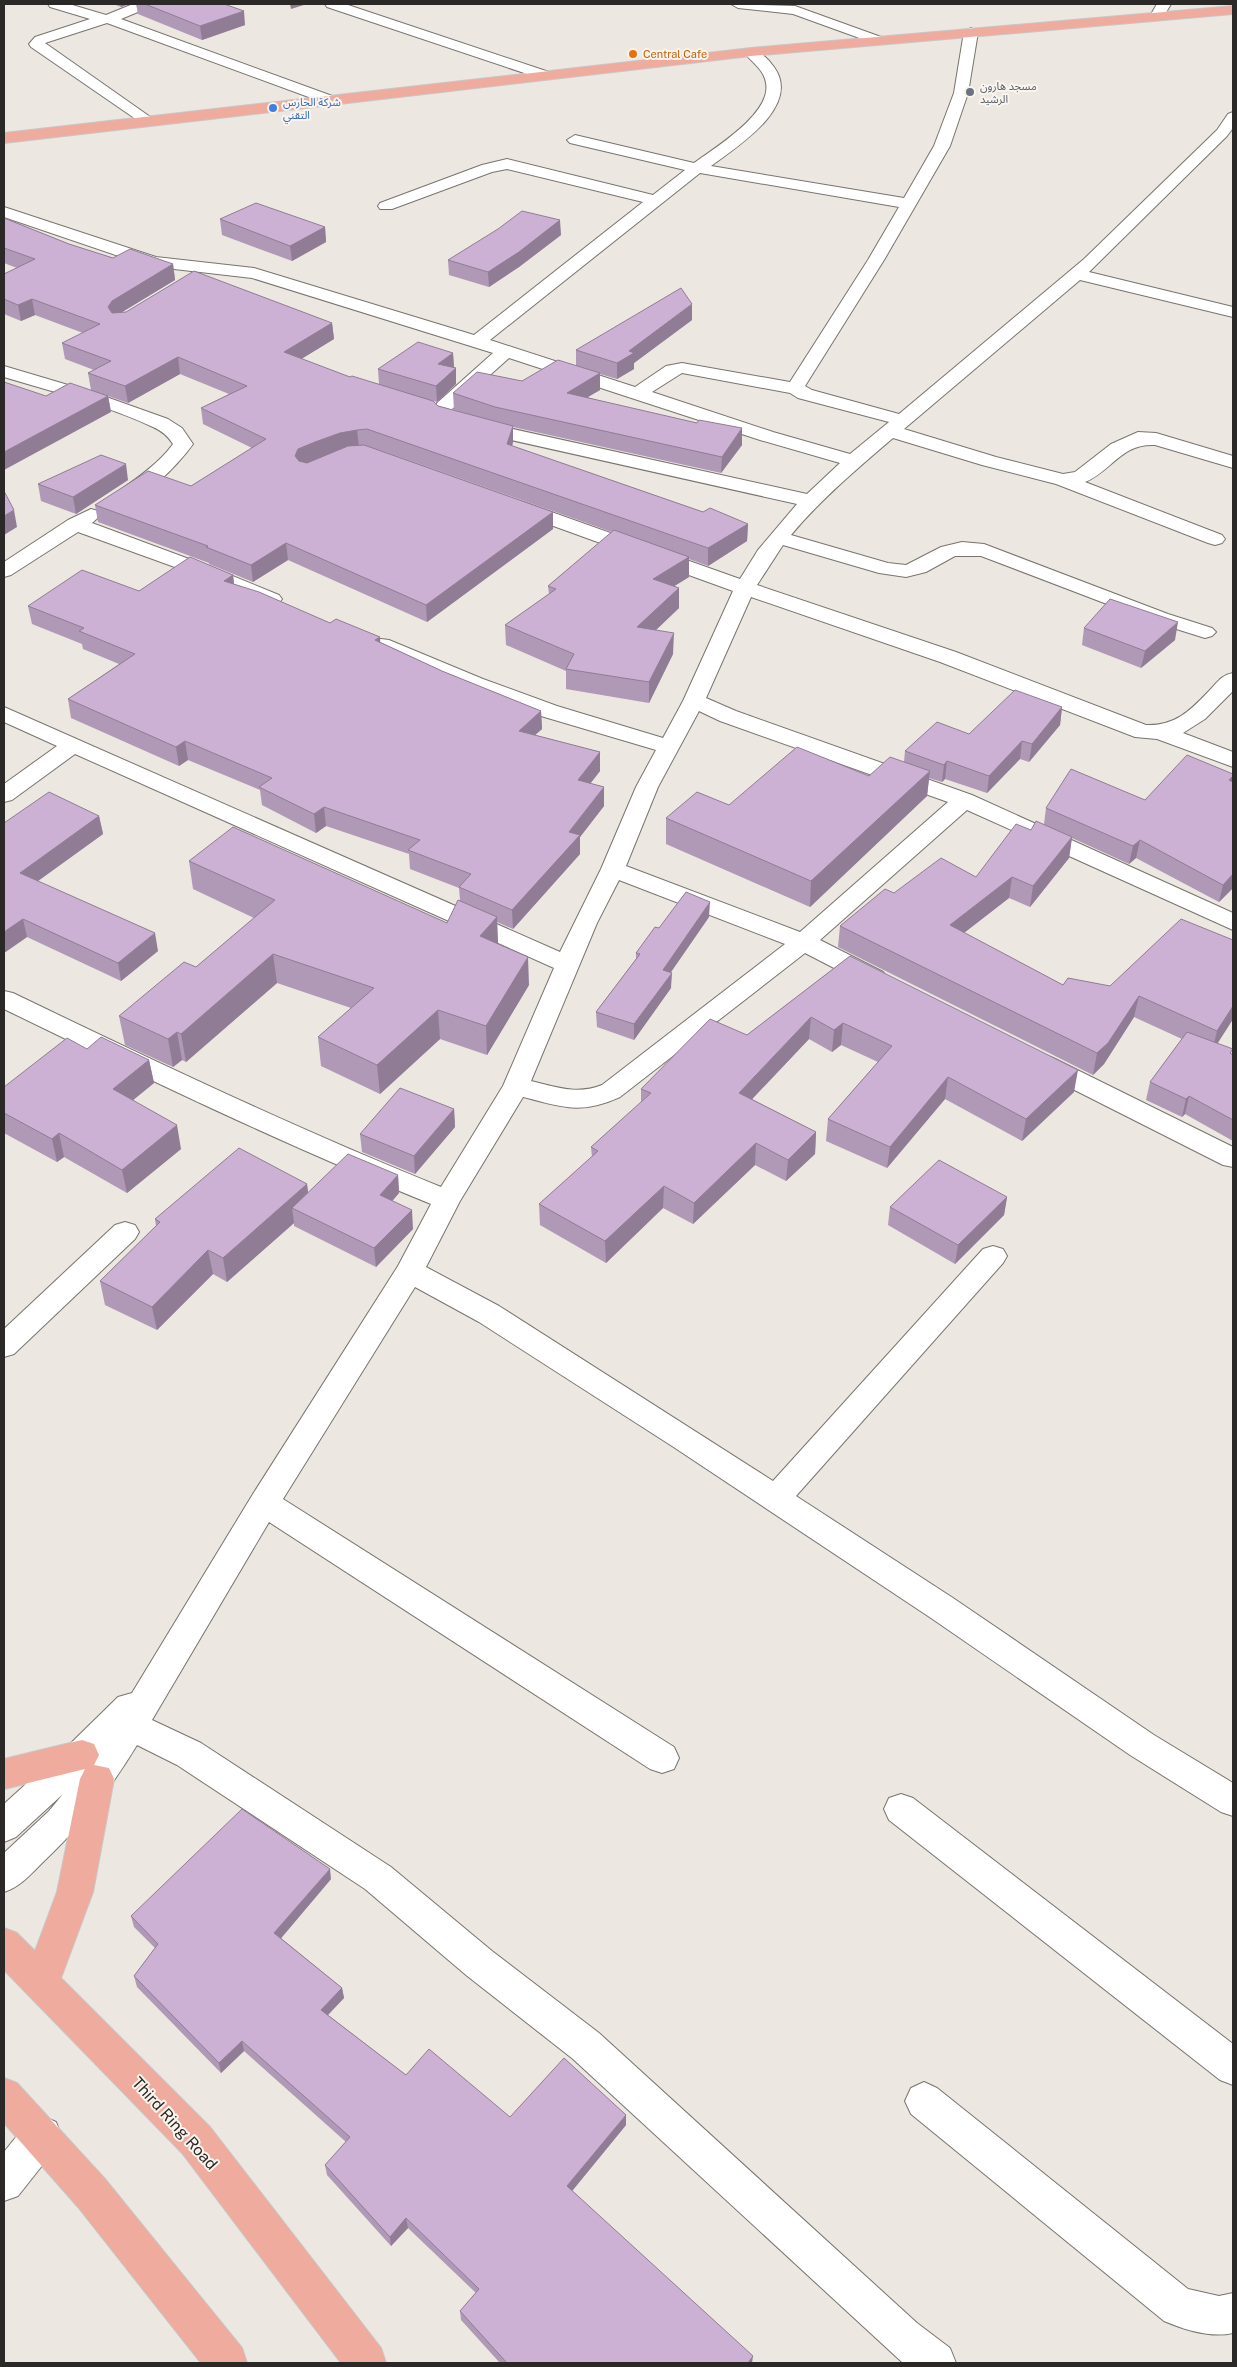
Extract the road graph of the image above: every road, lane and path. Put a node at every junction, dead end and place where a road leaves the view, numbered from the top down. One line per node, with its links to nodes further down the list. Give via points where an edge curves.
1 (55, 4): 7 (street)
2 (146, 4): 7 (street)
3 (332, 4): 11 (street)
4 (738, 4): 9 (street, via 795,10)
5 (1161, 10): 6 (main road); 8 (main road)
6 (1233, 10)
7 (108, 19): 12 (street); 14 (street, via 73,28 36,44)
8 (971, 32): 9 (main road); 19 (street, via 961,93 942,146)
9 (876, 40): 10 (main road)
10 (751, 52): 11 (main road); 17 (street, via 768,69 774,83 769,108 732,143)
11 (544, 75): 12 (main road)
12 (330, 100): 14 (main road)
13 (1233, 117): 23 (street, via 1216,140)
14 (148, 121): 15 (main road)
15 (4, 138)
16 (575, 140): 17 (street)
17 (697, 168): 18 (street); 19 (street)
18 (657, 201): 20 (street, via 507,164); 27 (street)
19 (907, 203): 30 (street, via 871,268)
20 (386, 206)
21 (4, 212): 22 (street, via 154,262)
22 (209, 268): 24 (street); 27 (street, via 254,273)
23 (1083, 268): 25 (street); 26 (street); 32 (street)
24 (185, 283)
25 (1233, 296)
26 (1233, 312)
27 (477, 342): 28 (street)
28 (506, 351): 31 (street); 37 (street, via 459,392 433,409 464,424)
29 (4, 371): 38 (street, via 161,424 175,432 183,444 158,472)
30 (795, 388): 31 (street, via 682,368 672,370); 32 (street, via 804,394)
31 (637, 394): 33 (street)
32 (897, 425): 33 (street); 35 (street, via 989,461)
33 (854, 461): 37 (street)
34 (1233, 462): 35 (street, via 1156,439 1138,438 1118,448 1080,477)
35 (1063, 480): 40 (street)
36 (497, 500): 42 (street)
37 (811, 501): 39 (street)
38 (75, 524): 41 (street); 43 (street, via 201,570)
39 (778, 537): 42 (street); 44 (street, via 906,572 948,551 962,548 984,550)
40 (1215, 539)
41 (4, 571)
42 (745, 588): 47 (street); 49 (street, via 948,656 1143,732)
43 (292, 608)
44 (1205, 632)
45 (365, 638): 51 (street, via 549,711)
46 (1233, 680): 49 (street, via 1192,719)
47 (694, 701): 51 (street); 54 (street)
48 (4, 714): 50 (street)
49 (1164, 733): 52 (street)
50 (73, 745): 53 (street); 58 (street)
51 (670, 747): 55 (street, via 647,787)
52 (1233, 760)
53 (4, 795)
54 (964, 800): 56 (street); 57 (street)
55 (613, 870): 57 (street); 58 (street, via 585,923)
56 (1233, 922)
57 (803, 942): 59 (street); 62 (street, via 611,1091 593,1099 572,1100)
58 (569, 965): 62 (street)
59 (899, 991)
60 (4, 999): 64 (street, via 208,1098)
61 (1021, 1052): 63 (street)
62 (516, 1086): 64 (street)
63 (1233, 1158)
64 (446, 1200): 67 (street)
65 (125, 1232): 68 (street)
66 (993, 1256): 69 (street)
67 (410, 1271): 69 (street, via 489,1314); 70 (street)
68 (4, 1346)
69 (776, 1498): 76 (street, via 1142,1745)
70 (264, 1503): 71 (street); 73 (street)
71 (156, 1681): 72 (street); 74 (street)
72 (131, 1726): 74 (street); 90 (street, via 189,1754 378,1878 479,1963 586,2046 903,2338)
73 (662, 1758)
74 (90, 1767): 75 (main road); 78 (street); 79 (street, via 61,1822); 81 (main road, via 75,1892)
75 (4, 1774)
76 (1233, 1802)
77 (901, 1810): 82 (street)
78 (4, 1826)
79 (4, 1876)
80 (4, 1945): 81 (main road, Third Ring Road)
81 (41, 1982): 89 (main road, Third Ring Road, via 196,2140)
82 (1233, 2067)
83 (4, 2096): 85 (main road)
84 (924, 2100): 87 (street, via 1178,2307 1219,2316)
85 (42, 2135): 86 (street); 88 (main road)
86 (4, 2182)
87 (1233, 2313)
88 (227, 2363)
89 (366, 2363)
90 (935, 2363)

